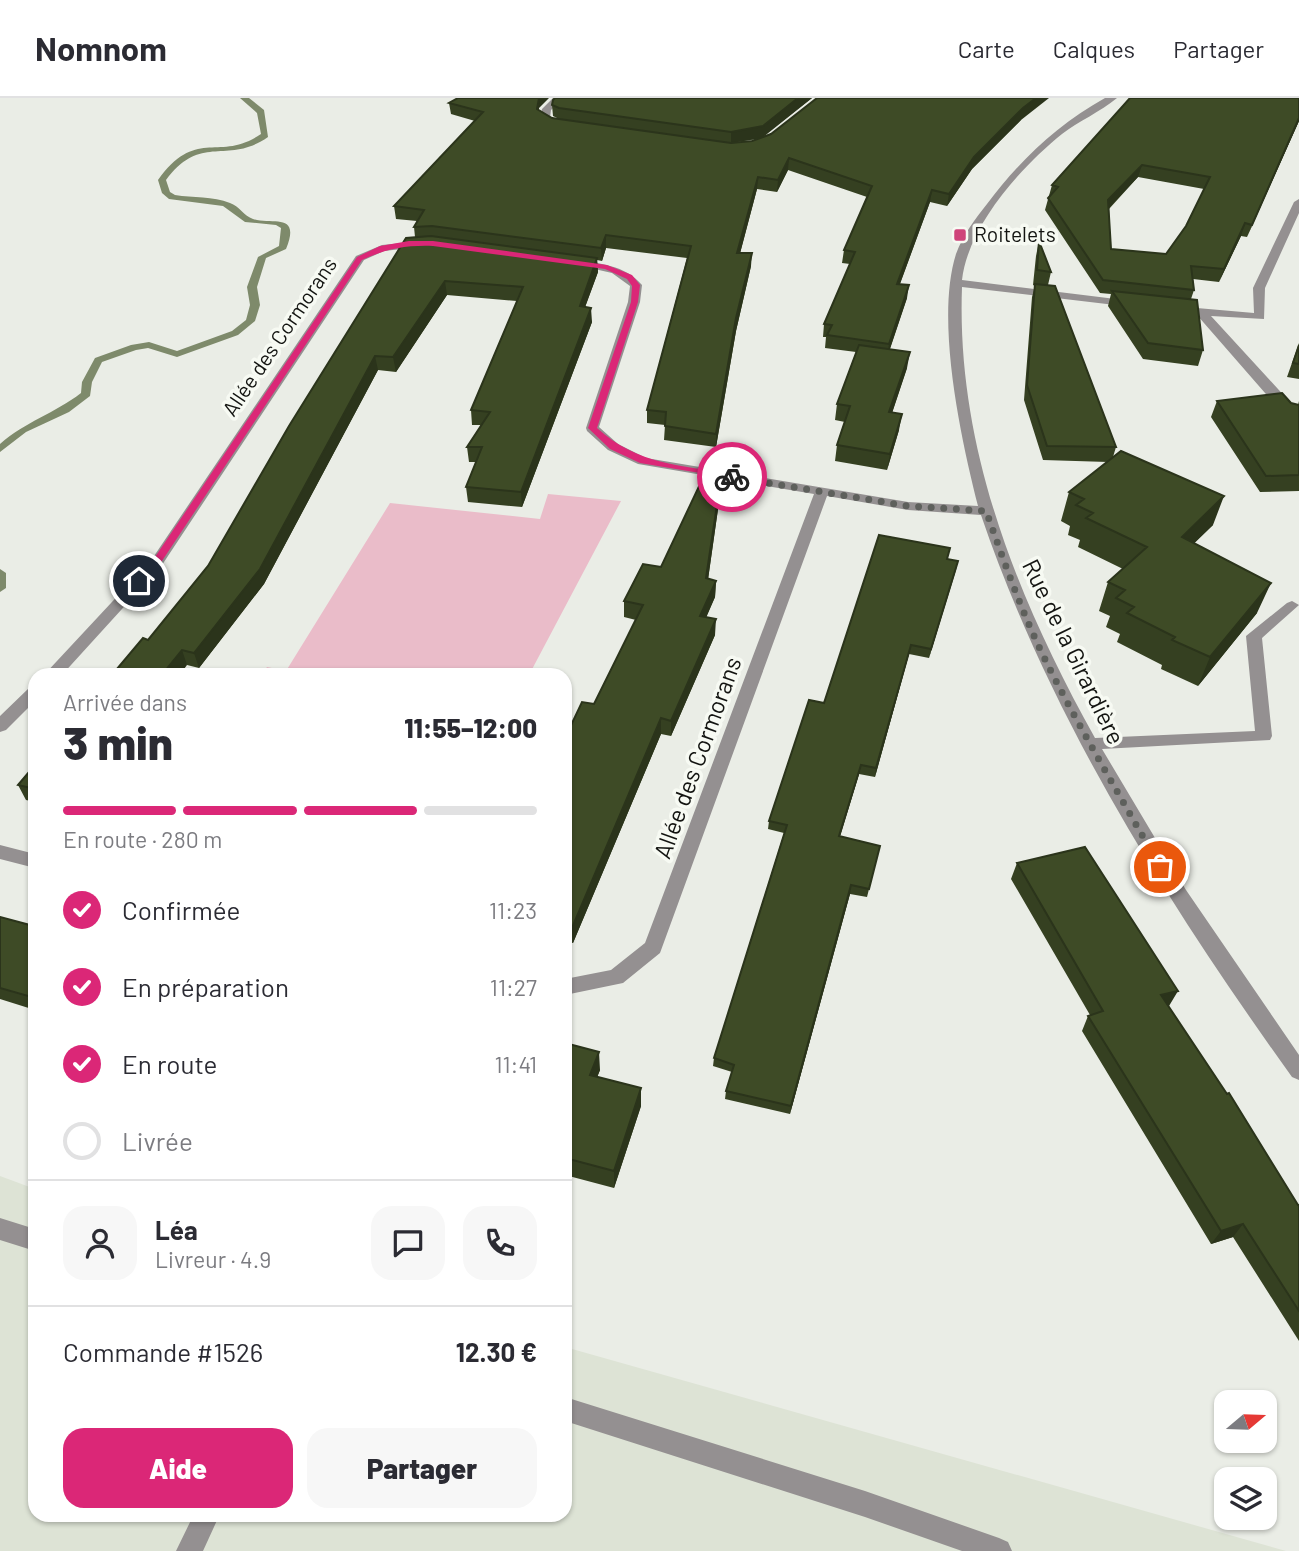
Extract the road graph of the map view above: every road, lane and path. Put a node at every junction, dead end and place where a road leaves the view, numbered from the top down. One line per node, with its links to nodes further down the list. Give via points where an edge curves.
1 (558, 98): 3 (street, via 545,118)
2 (1112, 98): 7 (street, Rue de la Girardière, via 1079,116 1017,169 965,244)
3 (570, 127)
4 (1299, 202): 10 (street, via 1259,288 1260,317)
5 (433, 244): 15 (street, Allée des Cormorans, via 382,248 360,258 157,562)
6 (565, 262): 12 (street, via 607,267 636,285 592,428 613,447 643,461)
7 (956, 283): 8 (street); 13 (street, Rue de la Girardière, via 956,351 964,416)
8 (1147, 305)
9 (1160, 307): 10 (street)
10 (1201, 312): 11 (street, via 1290,413)
11 (1299, 417)
12 (822, 492): 13 (street, via 908,506); 21 (street, Allée des Cormorans, via 653,948 616,977)
13 (986, 511): 18 (street, Rue de la Girardière, via 1041,650)
14 (1292, 606): 18 (street, via 1254,636 1264,736)
15 (58, 668)
16 (28, 698): 17 (street)
17 (0, 726)
18 (1090, 744): 22 (street, Rue de la Girardière, via 1160,867)
19 (0, 852): 20 (street)
20 (28, 859)
21 (572, 986)
22 (1299, 1071)
23 (0, 1229): 24 (street)
24 (28, 1238)
25 (572, 1411): 28 (street)
26 (203, 1522): 27 (street)
27 (189, 1551)
28 (999, 1551)

